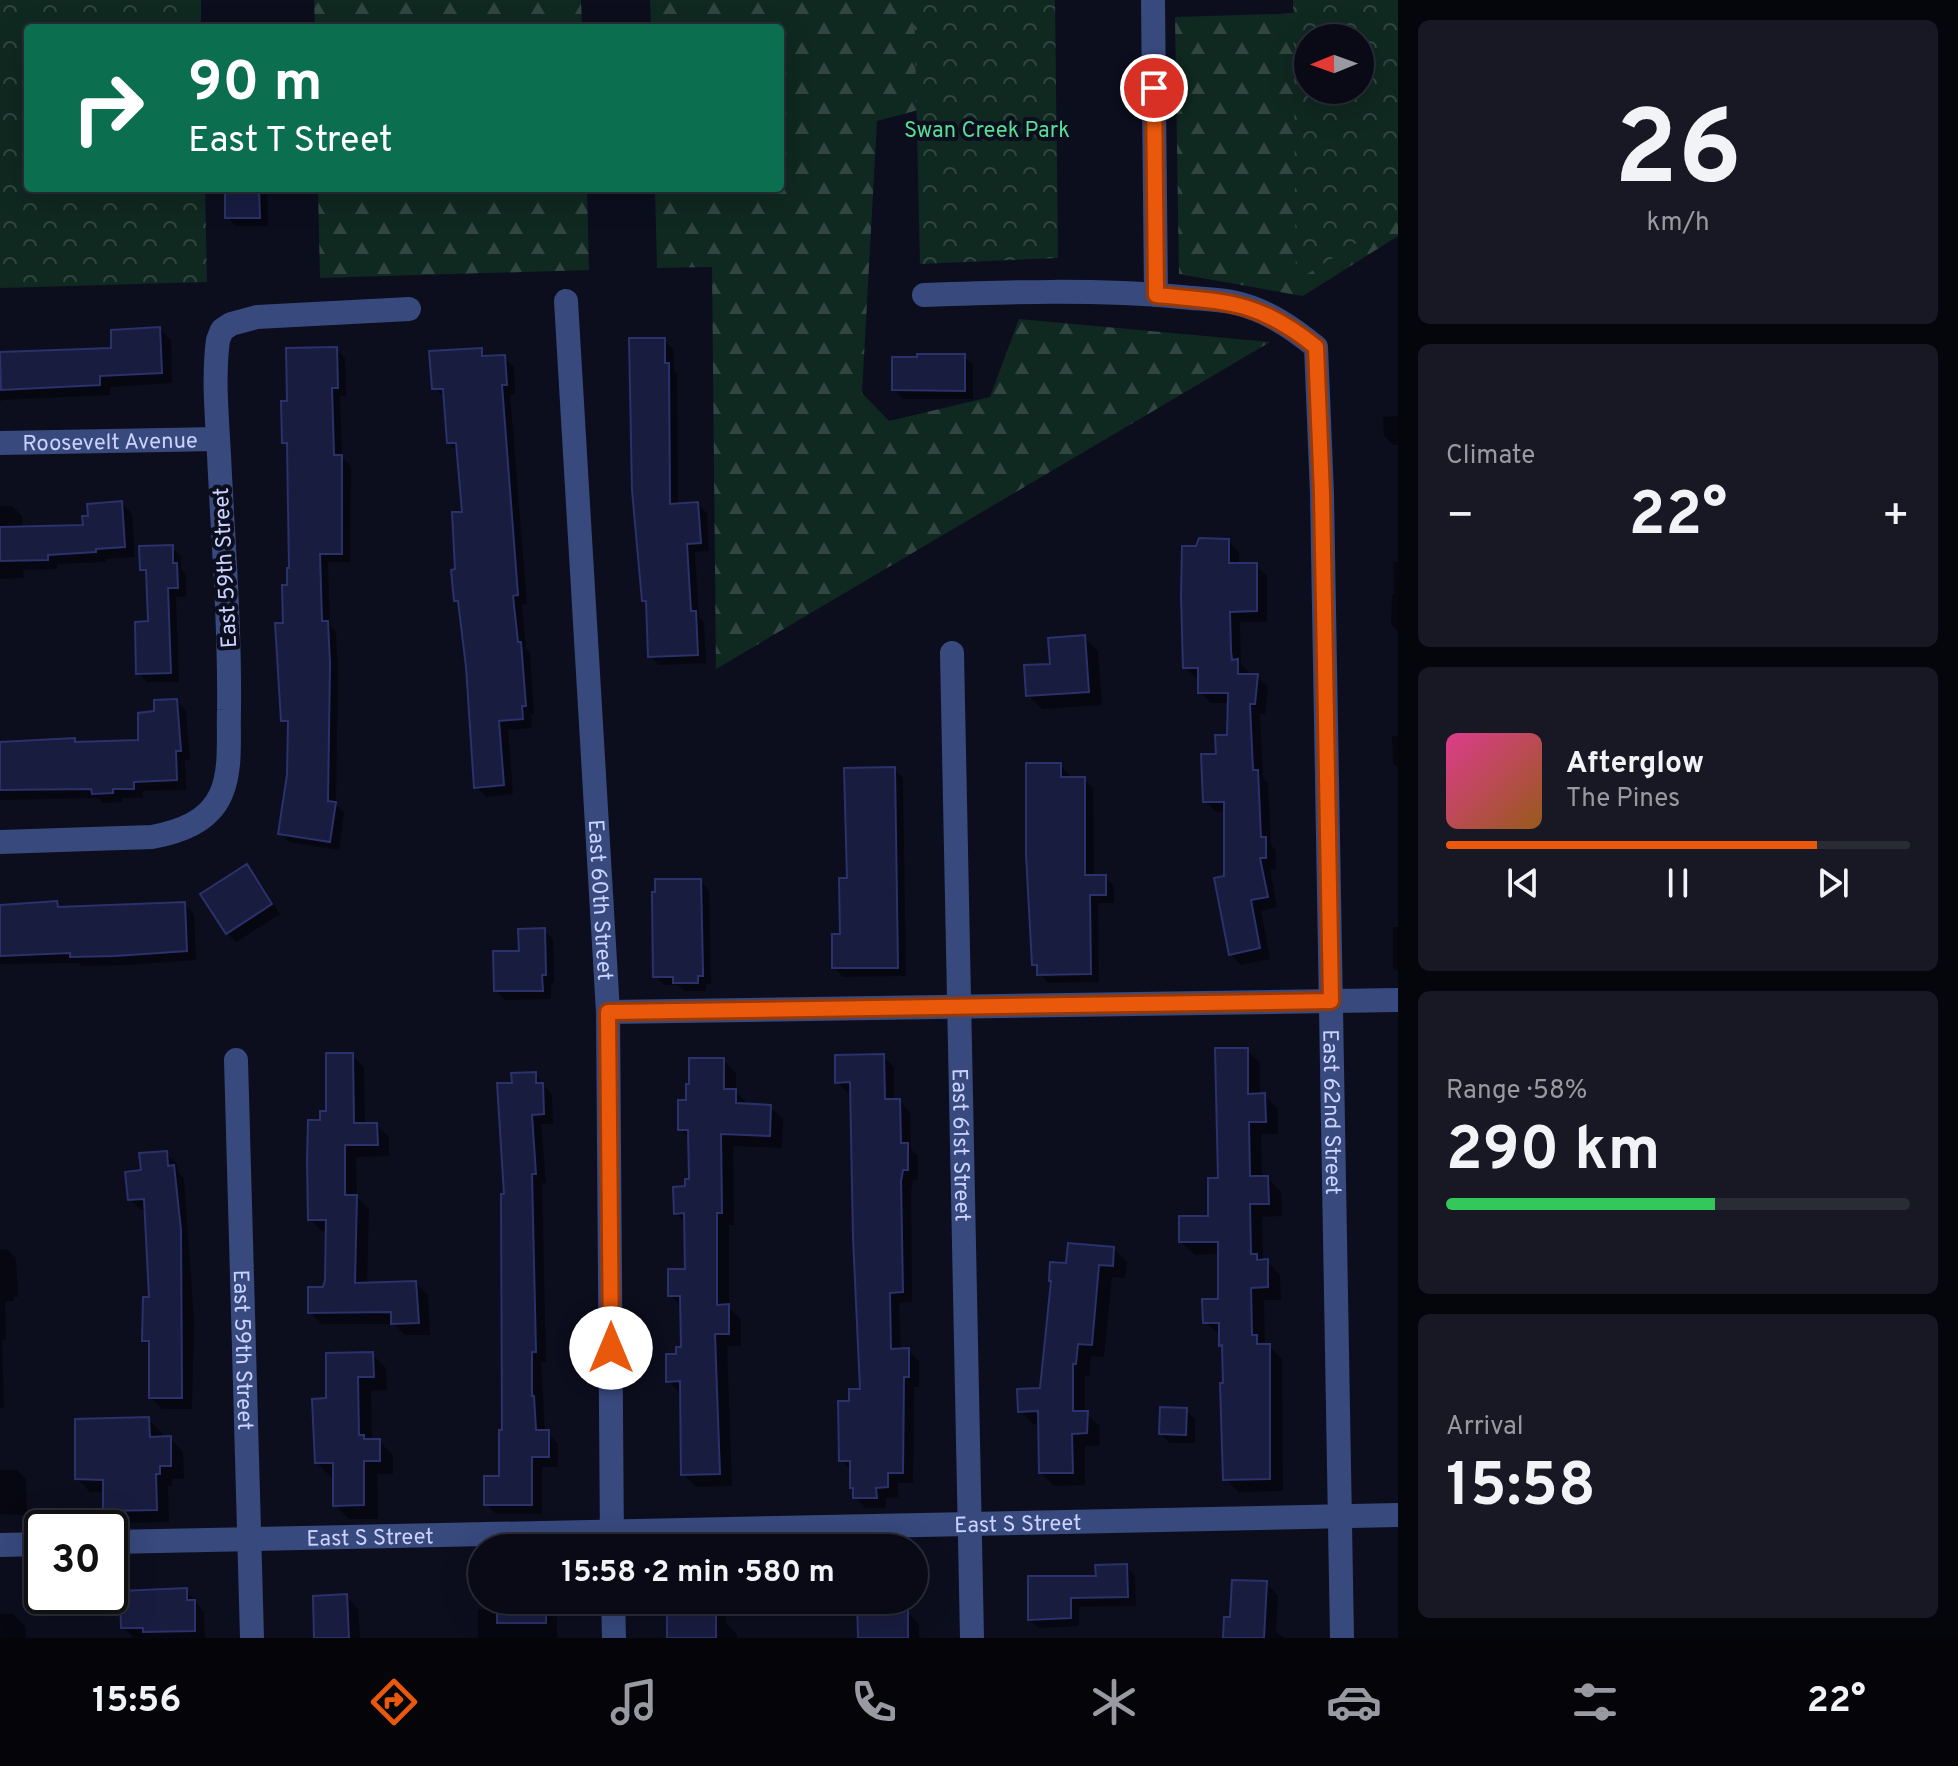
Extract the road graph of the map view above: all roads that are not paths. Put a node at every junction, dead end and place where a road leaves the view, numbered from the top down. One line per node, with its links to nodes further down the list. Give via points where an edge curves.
1 (1153, 0): 3 (street)
2 (924, 295): 3 (street)
3 (1156, 295): 11 (street, East 62nd Street, via 1236,303 1266,313 1316,347)
4 (566, 301): 13 (street, East 60th Street)
5 (409, 309): 6 (street, East 59th Street, via 271,316 235,322 222,330)
6 (218, 439): 7 (street, Roosevelt Avenue); 9 (street, East 59th Street, via 229,686 221,795 204,816 183,829 152,837)
7 (0, 443)
8 (952, 653): 12 (street, East 61st Street)
9 (0, 842)
10 (1398, 1000): 11 (street)
11 (1331, 1001): 12 (street); 16 (street, East 62nd Street)
12 (961, 1006): 13 (street); 17 (street, East 61st Street)
13 (608, 1012): 18 (street, East 60th Street)
14 (236, 1060): 20 (street, East 59th Street)
15 (1398, 1515): 16 (street, East S Street)
16 (1340, 1517): 17 (street, East S Street); 29 (street, East 62nd Street)
17 (970, 1524): 19 (street, East S Street); 28 (street, East 61st Street)
18 (612, 1534)
19 (746, 1534)
20 (250, 1539): 21 (street, East S Street); 22 (street, East S Street); 26 (street, East 59th Street)
21 (468, 1540)
22 (128, 1542)
23 (24, 1544): 24 (street)
24 (0, 1545)
25 (613, 1614): 27 (street)
26 (252, 1638)
27 (614, 1638)
28 (972, 1638)
29 (1342, 1638)

